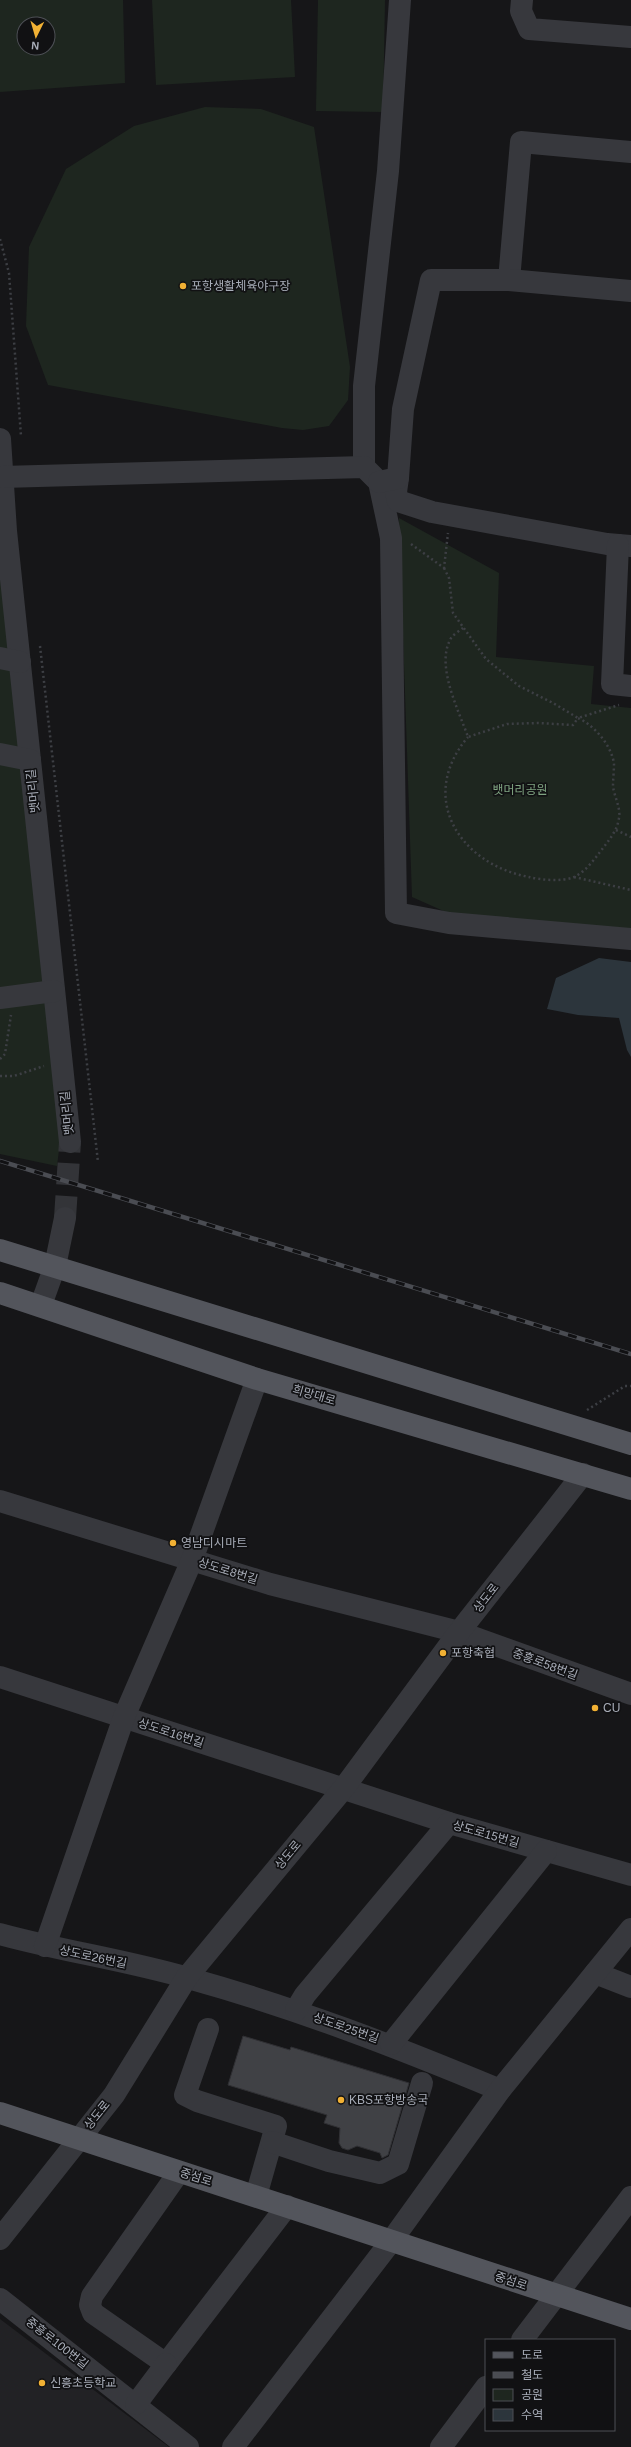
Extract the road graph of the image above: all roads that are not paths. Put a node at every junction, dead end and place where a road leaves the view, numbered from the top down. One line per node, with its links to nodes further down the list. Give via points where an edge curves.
1 (400, 0): 8 (street, via 388,171 364,386)
2 (522, 0): 3 (street, via 521,11 529,29)
3 (631, 37)
4 (631, 152): 5 (street, via 520,142)
5 (509, 280): 6 (street); 8 (street, via 431,280 403,409)
6 (631, 291)
7 (10, 438): 9 (street, 뱃머리길)
8 (380, 476): 9 (street); 10 (street, via 396,492 398,501 450,515); 15 (street, via 390,532 396,913 449,923)
9 (2, 477): 11 (street, 뱃머리길)
10 (624, 545): 12 (street, via 612,684)
11 (10, 660): 14 (street, 뱃머리길)
12 (627, 695)
13 (0, 754): 14 (street)
14 (30, 760): 16 (street, 뱃머리길)
15 (631, 939)
16 (54, 991): 17 (street); 18 (street, 뱃머리길)
17 (6, 997)
18 (70, 1142)
19 (65, 1218): 21 (street)
20 (0, 1250): 21 (main road)
21 (54, 1266): 23 (street); 25 (main road)
22 (0, 1293): 23 (main road, 희망대로)
23 (41, 1305): 24 (main road, 희망대로)
24 (257, 1379): 26 (main road, 희망대로); 29 (street)
25 (631, 1444)
26 (583, 1474): 27 (main road, 희망대로); 30 (street, 상도로)
27 (631, 1489)
28 (0, 1501): 29 (street, 상도로8번길)
29 (192, 1560): 30 (street, 상도로8번길, via 270,1584); 33 (street)
30 (459, 1632): 32 (street, 중흥로58번길); 34 (street, 상도로)
31 (0, 1677): 33 (street, 상도로16번길)
32 (631, 1694)
33 (124, 1717): 34 (street, 상도로16번길); 40 (street)
34 (343, 1789): 35 (street, 상도로15번길); 42 (street, 상도로)
35 (449, 1823): 36 (street, 상도로15번길); 44 (street, via 305,1995)
36 (546, 1851): 37 (street, 상도로15번길); 46 (street)
37 (631, 1875)
38 (631, 1929): 41 (street)
39 (0, 1934): 40 (street, 상도로26번길)
40 (45, 1946): 42 (street, 상도로26번길)
41 (595, 1973): 43 (street); 48 (street)
42 (187, 1977): 44 (street, 상도로25번길); 50 (street, 상도로, via 114,2096)
43 (631, 1987)
44 (296, 2010): 46 (street, 상도로25번길)
45 (208, 2029): 51 (street, via 186,2095 197,2101 276,2126)
46 (391, 2044): 48 (street, 상도로25번길)
47 (422, 2083): 51 (street, via 398,2164 380,2173 329,2161)
48 (500, 2090): 57 (street)
49 (0, 2113): 50 (main road, 중섬로)
50 (78, 2139): 52 (main road, 중섬로); 56 (street, 상도로)
51 (272, 2142): 53 (street)
52 (179, 2172): 53 (main road, 중섬로); 62 (street, via 92,2296 90,2305 93,2313)
53 (256, 2196): 55 (main road, 중섬로)
54 (631, 2197): 58 (street)
55 (288, 2206): 57 (main road, 중섬로); 62 (street)
56 (0, 2239)
57 (392, 2240): 58 (main road, 중섬로); 66 (street)
58 (555, 2296): 60 (main road, 중섬로); 61 (street)
59 (0, 2299): 64 (street, 중흥로100번길)
60 (631, 2319)
61 (523, 2339)
62 (166, 2364): 64 (street)
63 (485, 2388): 67 (street)
64 (136, 2404): 65 (street, 중흥로100번길)
65 (188, 2447)
66 (233, 2447)
67 (441, 2447)

